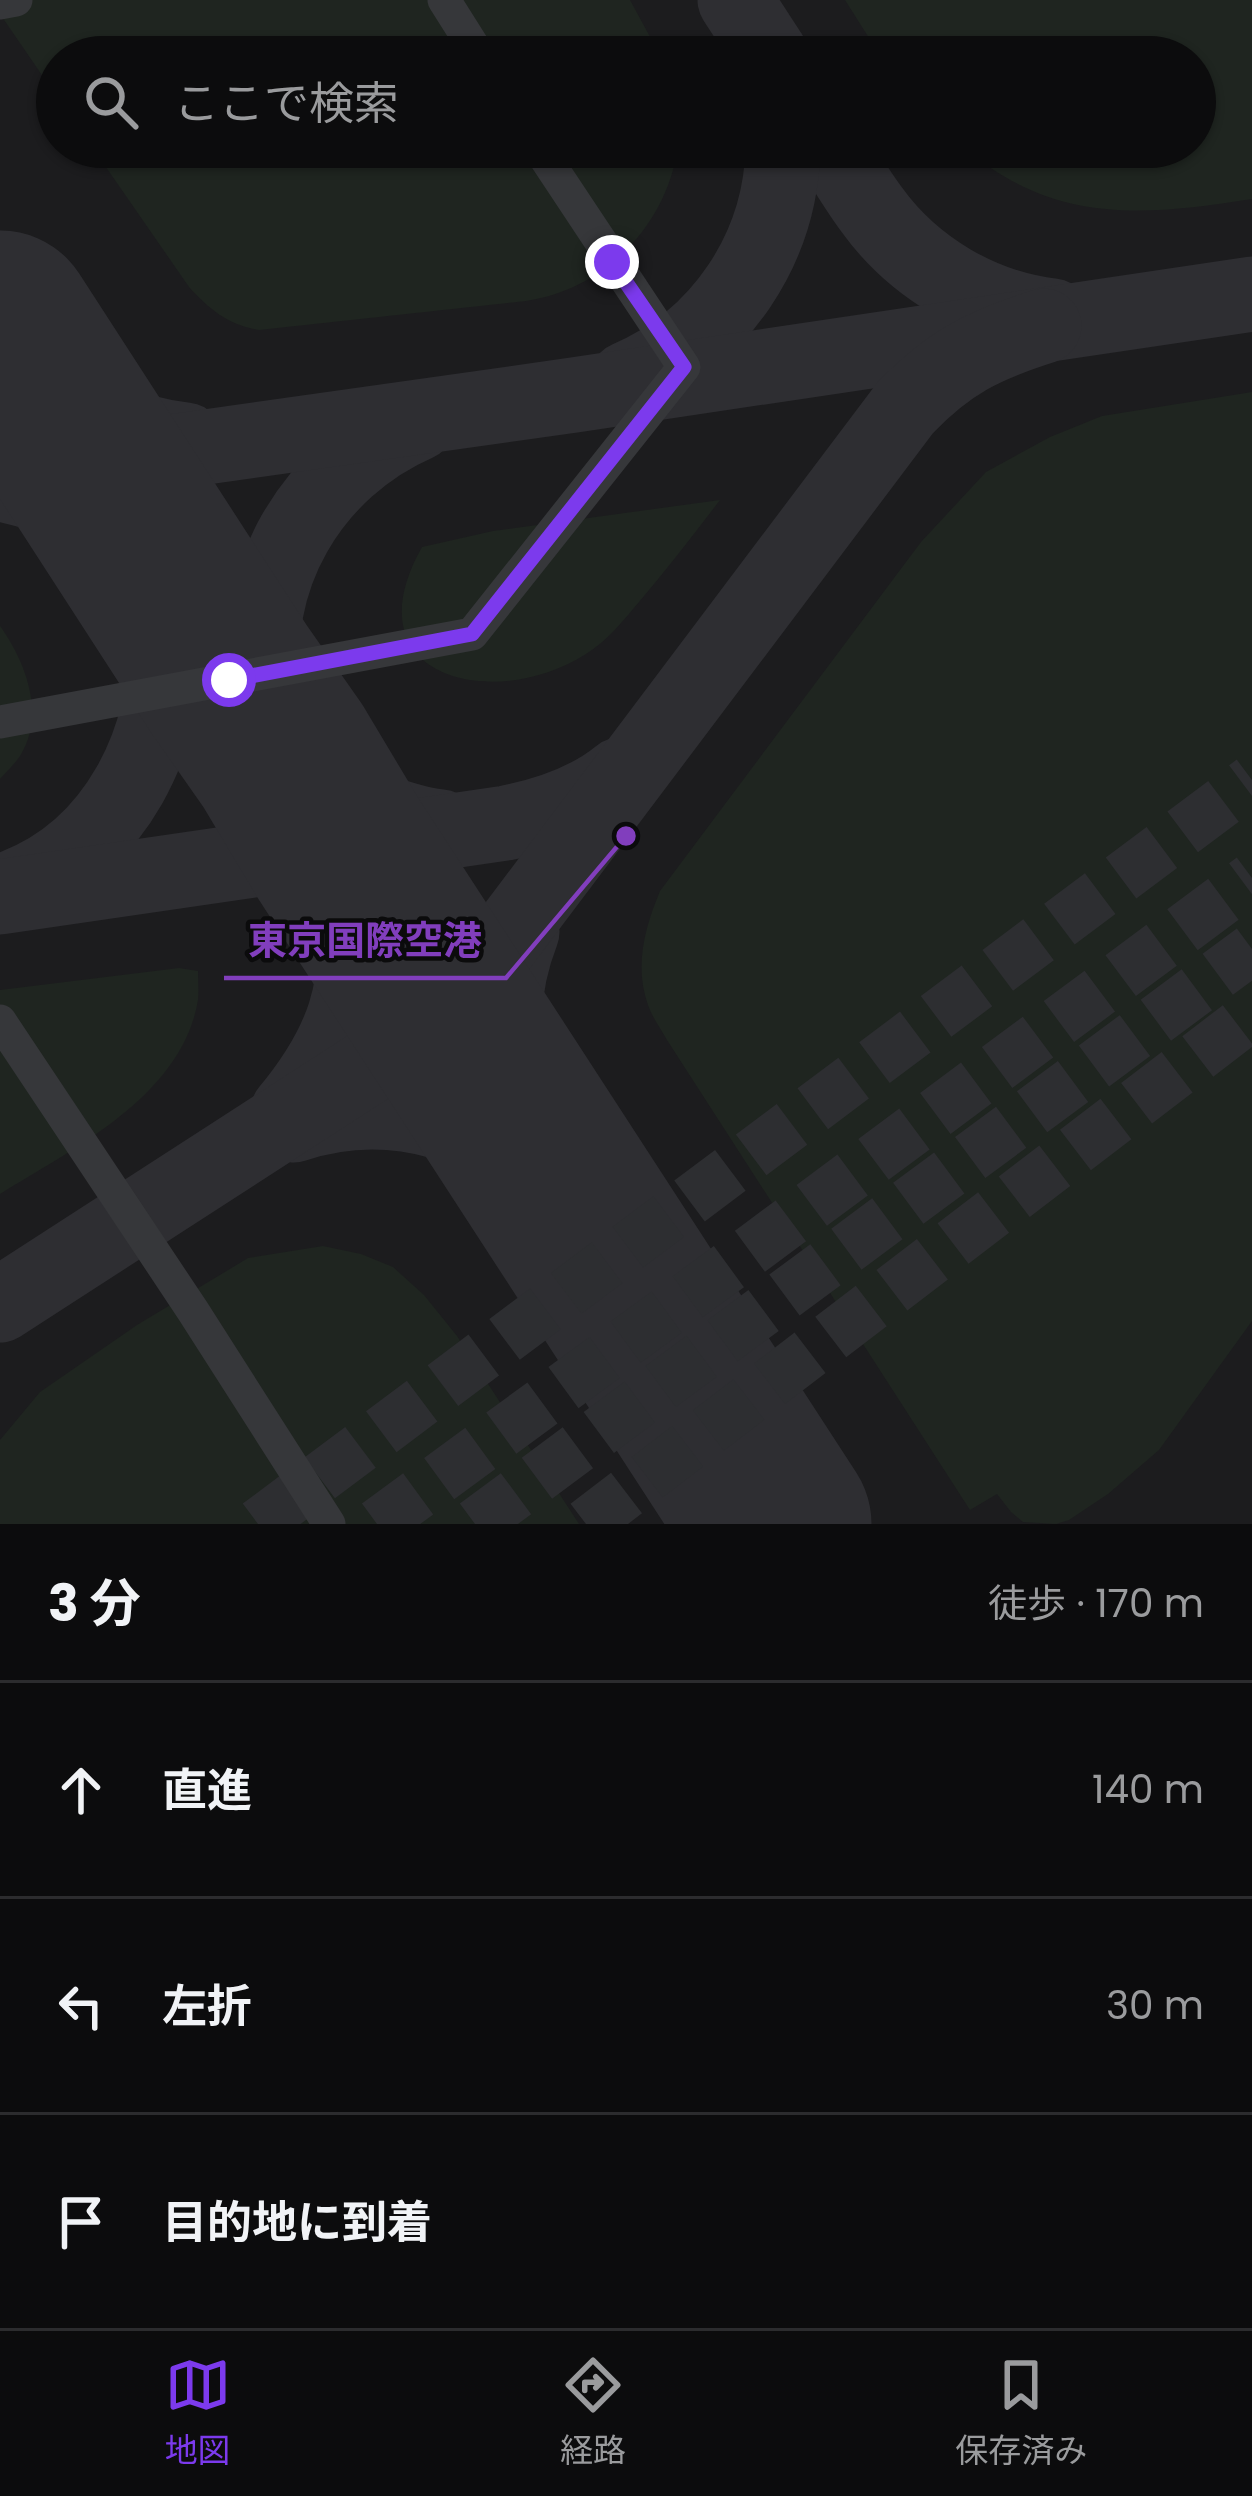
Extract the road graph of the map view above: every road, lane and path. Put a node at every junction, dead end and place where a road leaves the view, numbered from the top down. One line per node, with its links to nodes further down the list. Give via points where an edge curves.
1 (16, 0): 3 (lane)
2 (443, 0): 4 (lane)
3 (0, 2)
4 (466, 36)
5 (552, 168): 6 (lane, via 684,367 472,634)
6 (0, 722)
7 (0, 1022): 8 (lane)
8 (329, 1524)

